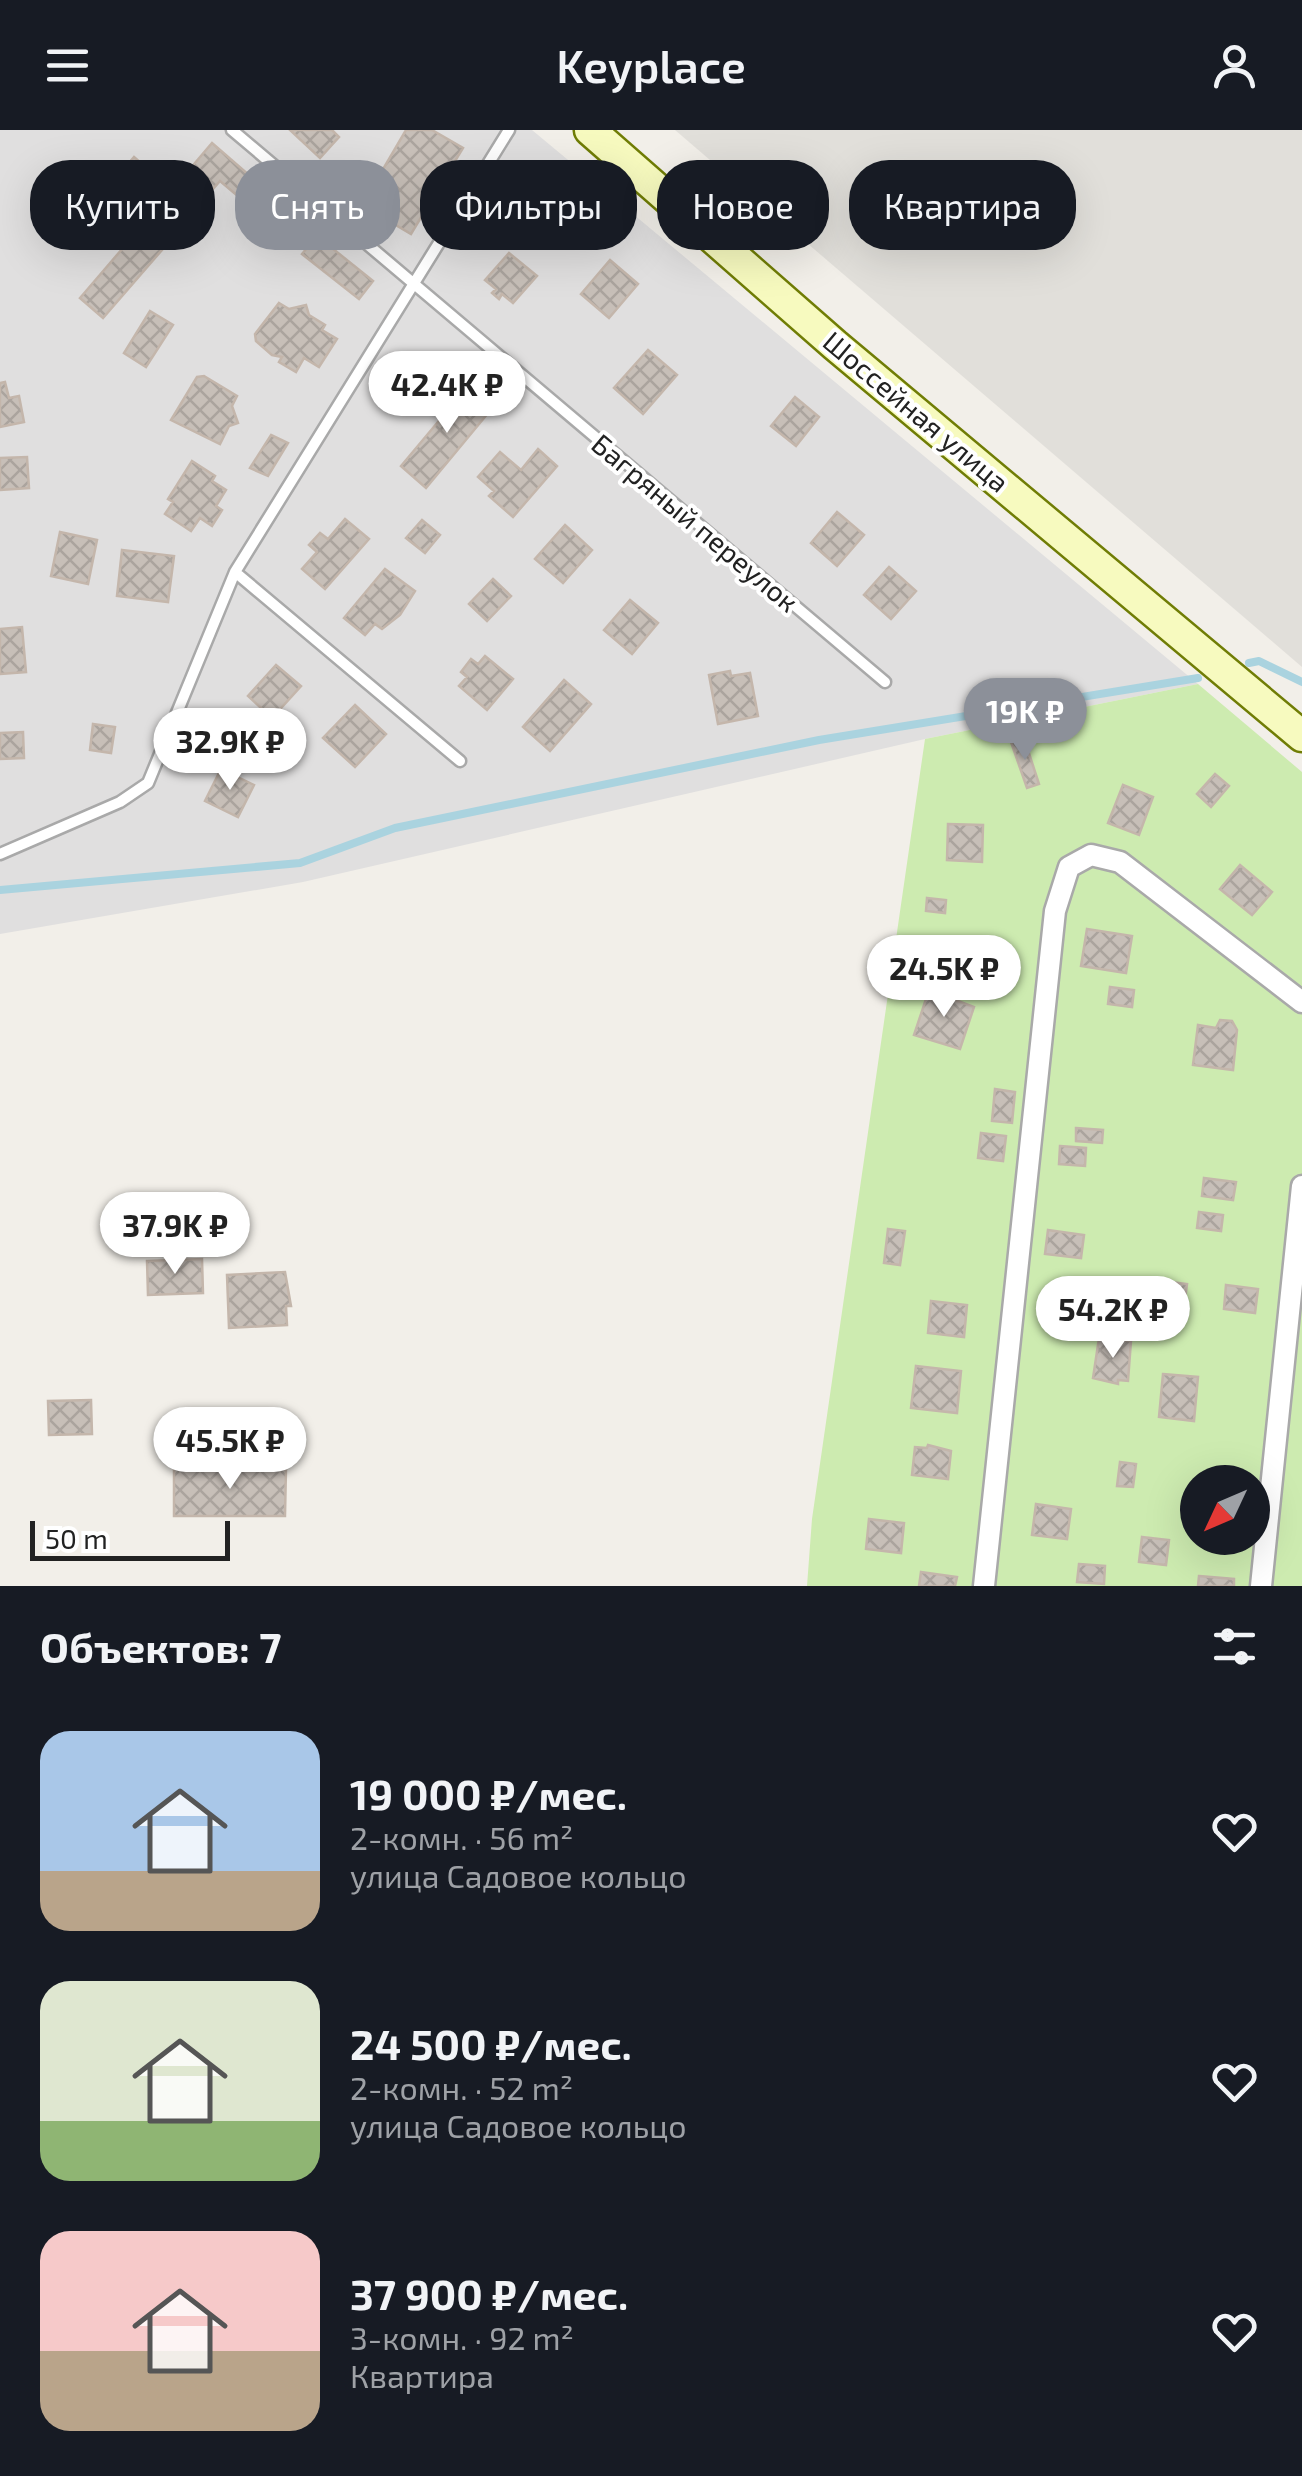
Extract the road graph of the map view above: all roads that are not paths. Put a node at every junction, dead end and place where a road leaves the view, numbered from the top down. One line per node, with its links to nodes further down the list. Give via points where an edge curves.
1 (232, 130): 4 (lane, Багряный переулок)
2 (509, 130): 4 (lane)
3 (590, 130): 7 (main road, Шоссейная улица)
4 (413, 286): 5 (lane); 6 (lane, Багряный переулок)
5 (235, 572): 8 (lane); 9 (lane, via 148,783 120,802)
6 (885, 682)
7 (1302, 736)
8 (460, 761)
9 (0, 854)
10 (1302, 1002): 12 (street, via 1120,862 1090,855 1069,866 1055,911)
11 (1302, 1186): 13 (street)
12 (984, 1586)
13 (1261, 1586)

